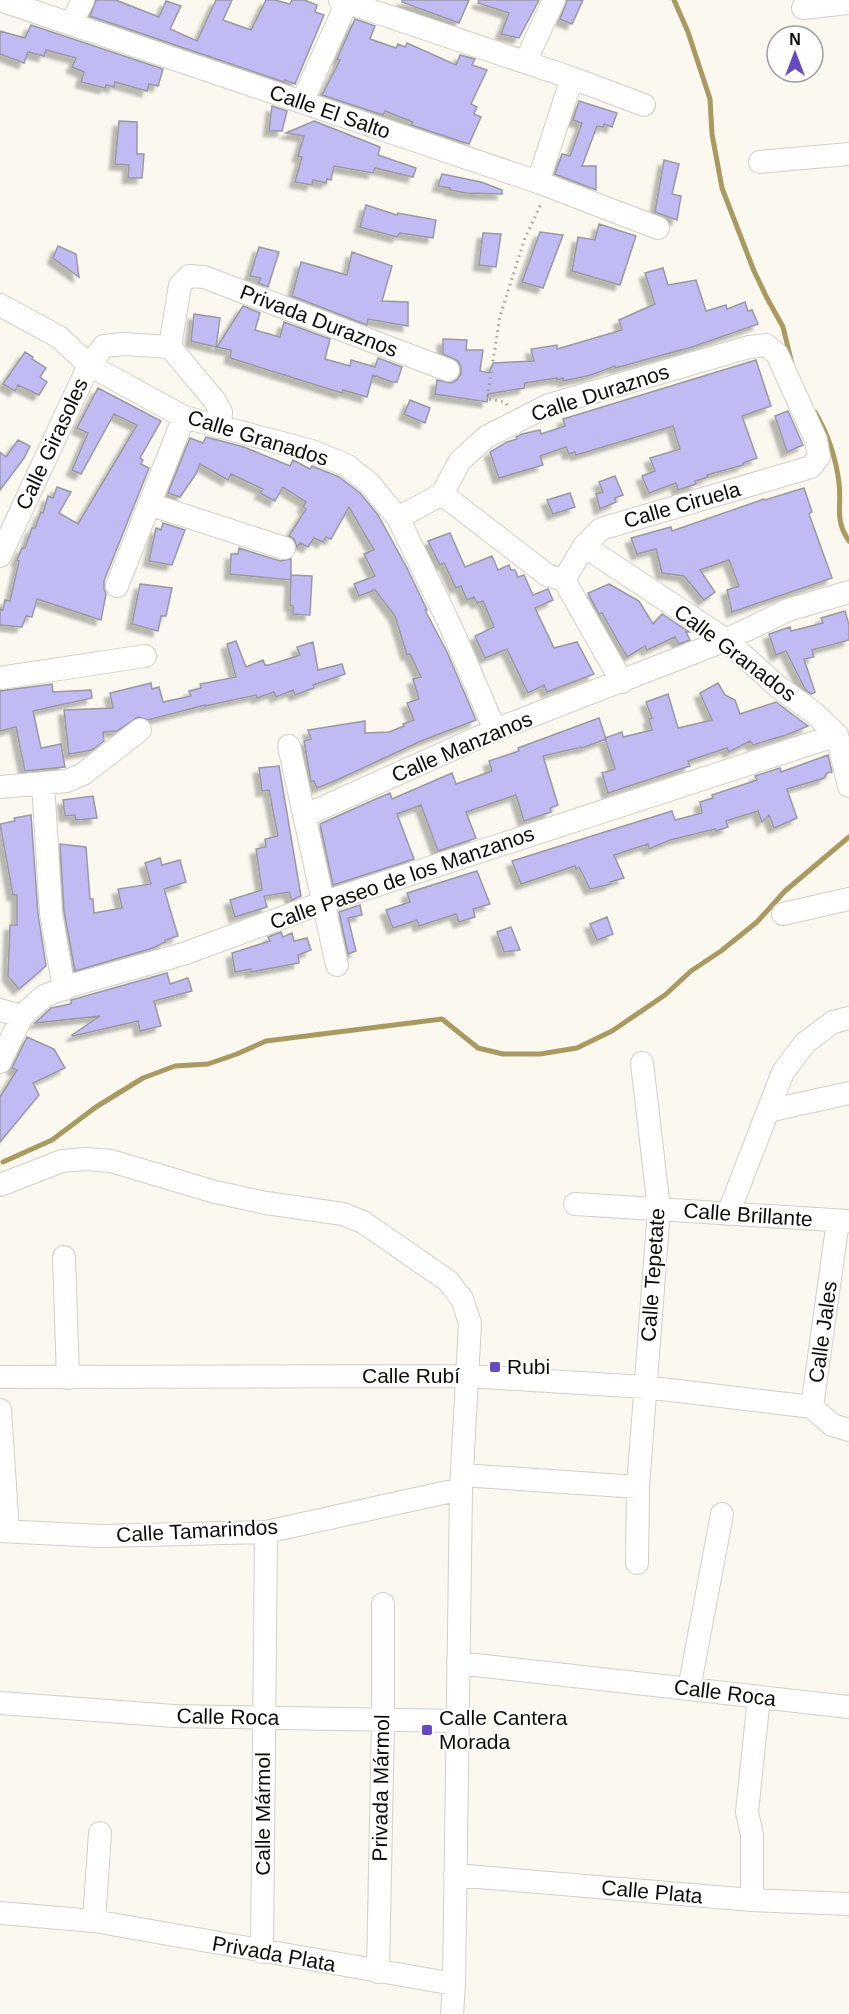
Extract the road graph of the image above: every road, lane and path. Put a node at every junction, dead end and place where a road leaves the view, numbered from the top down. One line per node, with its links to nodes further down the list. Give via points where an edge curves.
1 (0, 0): 7 (street, Calle El Salto)
2 (83, 0): 7 (street)
3 (554, 0): 8 (street)
4 (345, 1): 8 (street); 10 (street)
5 (849, 3): 6 (street)
6 (803, 8)
7 (71, 24): 10 (street, Calle El Salto)
8 (525, 62): 9 (street)
9 (572, 78): 11 (street); 14 (street)
10 (302, 102): 14 (street, Calle El Salto)
11 (644, 105)
12 (849, 153): 13 (street)
13 (760, 162)
14 (543, 184): 15 (street, Calle El Salto); 21 (path, via 500,316 487,399 505,402)
15 (658, 228)
16 (0, 305): 18 (street, Calle Granados, via 60,337)
17 (170, 347): 18 (street, via 104,346); 19 (street, Privada Duraznos, via 180,285 189,276 204,277); 22 (street, via 215,401 221,412)
18 (89, 365): 20 (street, Calle Granados); 29 (street, Calle Girasoles)
19 (448, 370)
20 (184, 417): 22 (street, Calle Granados); 25 (street)
21 (519, 421): 23 (street, Calle Duraznos, via 549,405 766,345 777,354 816,440); 24 (street, Calle Duraznos, via 486,437 460,461)
22 (220, 427): 26 (street, Calle Granados, via 312,451 346,465 369,483)
23 (819, 457): 27 (street, Calle Ciruela, via 811,468 600,530)
24 (442, 494): 26 (street); 30 (street, via 547,575)
25 (149, 504): 28 (street); 31 (street)
26 (398, 518): 38 (street, Calle Granados)
27 (584, 546): 30 (street, Calle Ciruela); 33 (street, Calle Granados)
28 (284, 548)
29 (0, 556)
30 (564, 580): 36 (street)
31 (117, 586)
32 (849, 592): 33 (street, Calle Manzanos, via 788,610)
33 (726, 640): 36 (street, Calle Manzanos); 39 (street, Calle Granados)
34 (145, 656): 35 (street)
35 (0, 678)
36 (622, 682): 38 (street, Calle Manzanos)
37 (140, 730): 41 (street, via 83,774 67,781)
38 (495, 730): 44 (street, Calle Manzanos)
39 (837, 735): 42 (street); 46 (street, Calle Paseo de los Manzanos)
40 (289, 746): 44 (street)
41 (43, 783): 43 (street); 49 (street, via 51,913)
42 (849, 786)
43 (0, 787)
44 (304, 816): 46 (street)
45 (849, 899): 47 (street)
46 (322, 903): 48 (street); 49 (street, Calle Paseo de los Manzanos, via 183,954)
47 (783, 914)
48 (337, 965)
49 (64, 989): 51 (street, Calle Paseo de los Manzanos, via 44,996)
50 (0, 1010): 51 (street)
51 (22, 1016): 53 (street, Calle Paseo de los Manzanos)
52 (849, 1018): 56 (street, via 833,1022 805,1043 783,1072)
53 (0, 1062)
54 (642, 1063): 59 (street, Calle Tepetate)
55 (849, 1093): 56 (street)
56 (768, 1111): 60 (street)
57 (0, 1185): 63 (street, via 62,1161 111,1161 215,1192 343,1214 363,1222 448,1281 462,1299 470,1323)
58 (574, 1204): 59 (street, Calle Brillante)
59 (659, 1209): 60 (street, Calle Brillante); 66 (street, Calle Tepetate)
60 (728, 1214): 61 (street, Calle Brillante)
61 (844, 1221): 67 (street, Calle Jales)
62 (64, 1257): 65 (street)
63 (468, 1376): 65 (street, Calle Rubí); 66 (street, Calle Rubí); 70 (street)
64 (0, 1377): 65 (street, Calle Rubí)
65 (68, 1378)
66 (645, 1388): 67 (street, Calle Rubí); 71 (street, Calle Tepetate)
67 (812, 1407): 69 (street, via 832,1425)
68 (0, 1410): 73 (street)
69 (849, 1430)
70 (462, 1482): 71 (street, Calle Tamarindos); 74 (street, Calle Tamarindos); 77 (street)
71 (638, 1486): 75 (street, Calle Tepetate)
72 (722, 1515): 78 (street)
73 (4, 1531): 74 (street, Calle Tamarindos, via 100,1536)
74 (266, 1532): 82 (street, Calle Mármol)
75 (636, 1563)
76 (383, 1604): 83 (street, Privada Mármol)
77 (458, 1663): 78 (street, Calle Roca); 84 (street)
78 (689, 1689): 79 (street, Calle Roca)
79 (759, 1697): 81 (street, Calle Roca); 87 (street, via 747,1812 752,1835)
80 (0, 1703): 82 (street, Calle Roca, via 174,1716)
81 (849, 1707)
82 (264, 1718): 83 (street, Calle Roca); 91 (street, Calle Mármol)
83 (383, 1720): 84 (street, Calle Roca); 92 (street, Privada Mármol)
84 (457, 1721): 86 (street)
85 (100, 1833): 90 (street)
86 (455, 1875): 87 (street, Calle Plata); 93 (street)
87 (752, 1900): 88 (street, Calle Plata)
88 (849, 1904)
89 (0, 1913): 90 (street, Privada Plata)
90 (94, 1921): 91 (street, Privada Plata)
91 (262, 1952): 92 (street, Privada Plata)
92 (378, 1972): 93 (street, Privada Plata)
93 (454, 1984): 94 (street)
94 (452, 2014)

